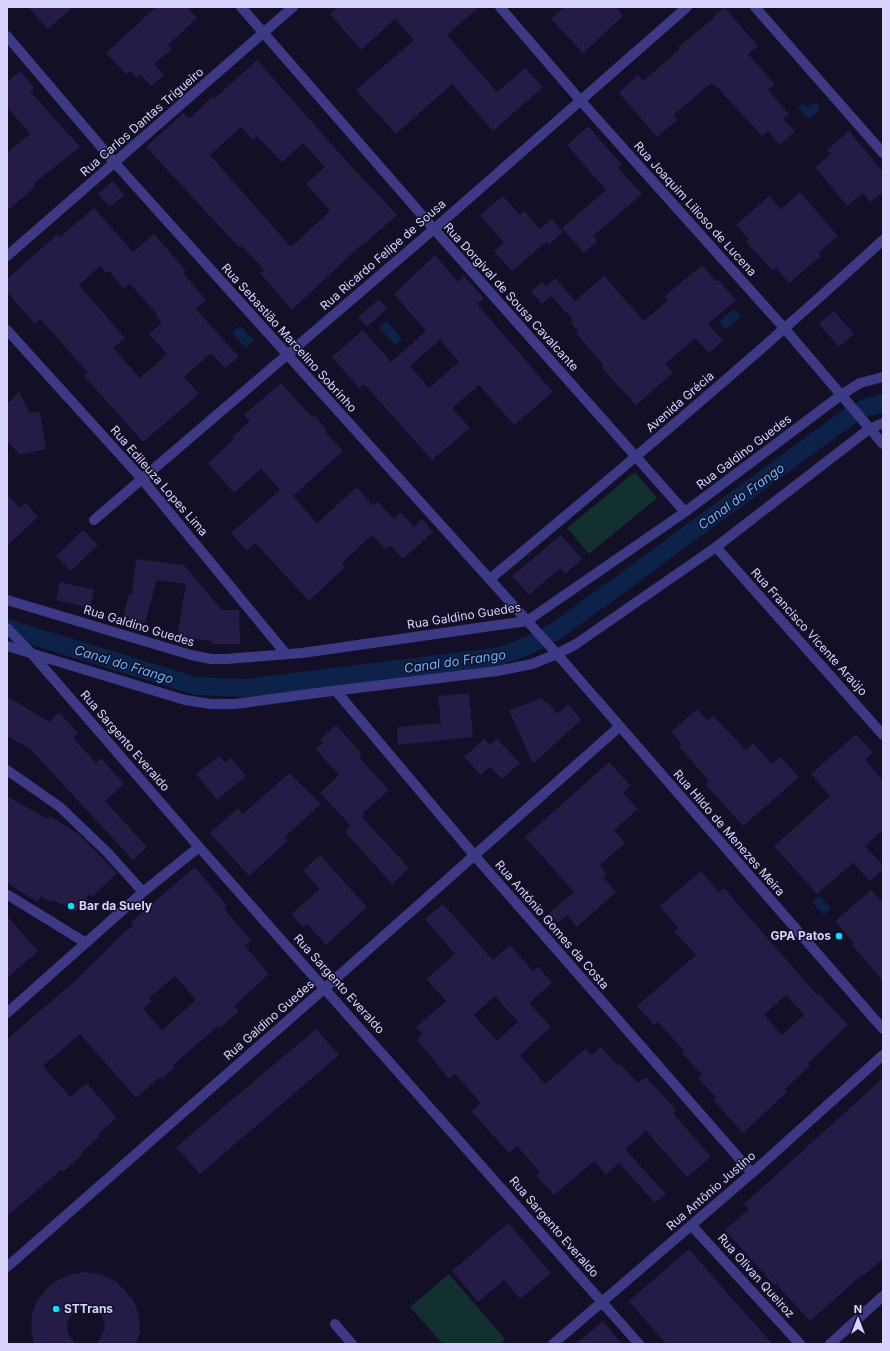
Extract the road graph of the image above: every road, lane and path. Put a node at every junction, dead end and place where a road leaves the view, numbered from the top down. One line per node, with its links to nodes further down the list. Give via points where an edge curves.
1 (241, 7): 6 (street, Rua Dorgival de Sousa Cavalcante)
2 (293, 7): 6 (street, Rua Carlos Dantas Trigueiro)
3 (500, 7): 8 (street, Rua Joaquim Lilioso de Lucena)
4 (687, 7): 8 (street, Rua Ricardo Felipe de Sousa)
5 (755, 7): 9 (street)
6 (264, 34): 10 (street, Rua Carlos Dantas Trigueiro); 11 (street, Rua Dorgival de Sousa Cavalcante)
7 (7, 36): 10 (street, Rua Sebastião Marcelino Sobrinho)
8 (580, 100): 11 (street, Rua Ricardo Felipe de Sousa); 14 (street, Rua Joaquim Lilioso de Lucena)
9 (883, 152)
10 (114, 162): 13 (street, Rua Carlos Dantas Trigueiro); 16 (street, Rua Sebastião Marcelino Sobrinho)
11 (434, 229): 16 (street, Rua Ricardo Felipe de Sousa); 22 (street, Rua Dorgival de Sousa Cavalcante)
12 (883, 240): 14 (street, Avenida Grécia)
13 (7, 256)
14 (785, 329): 18 (street, Rua Joaquim Lilioso de Lucena); 22 (street, Avenida Grécia)
15 (7, 330): 23 (street, Rua Edileuza Lopes Lima)
16 (287, 355): 23 (street, Rua Ricardo Felipe de Sousa); 27 (street, Rua Sebastião Marcelino Sobrinho)
17 (883, 377): 18 (street, Rua Galdino Guedes, via 860,383)
18 (841, 395): 20 (street, Rua Joaquim Lilioso de Lucena); 24 (street, Rua Galdino Guedes)
19 (883, 424): 20 (street)
20 (869, 429): 21 (street, Rua Joaquim Lilioso de Lucena); 26 (street)
21 (883, 444)
22 (636, 457): 24 (street, Rua Dorgival de Sousa Cavalcante); 27 (street, Avenida Grécia)
23 (142, 479): 25 (street, Rua Ricardo Felipe de Sousa); 33 (street, Rua Edileuza Lopes Lima)
24 (685, 512): 29 (street, Rua Galdino Guedes)
25 (94, 520)
26 (716, 547): 34 (street, via 576,644); 37 (street, Rua Francisco Vicente Araújo)
27 (490, 579): 29 (street, Rua Sebastião Marcelino Sobrinho)
28 (7, 600): 33 (street, Rua Galdino Guedes, via 197,657 226,659)
29 (526, 620): 33 (street, Rua Galdino Guedes); 34 (street, Rua Sebastião Marcelino Sobrinho)
30 (7, 628): 32 (street, Rua Sargento Everaldo)
31 (7, 646): 32 (street)
32 (32, 654): 35 (street, via 185,700 211,704 235,704); 39 (street, Rua Sargento Everaldo)
33 (286, 654)
34 (557, 654): 35 (street, via 532,664 497,671); 36 (street, Rua Hildo de Menezes Meira)
35 (336, 691): 40 (street, Rua António Gomes da Costa)
36 (619, 727): 40 (street, Rua Galdino Guedes); 46 (street, Rua Hildo de Menezes Meira)
37 (883, 735)
38 (7, 770): 41 (street, via 60,807 108,853)
39 (199, 847): 41 (street); 44 (street, Rua Sargento Everaldo)
40 (474, 855): 44 (street, Rua Galdino Guedes); 48 (street, Rua António Gomes da Costa)
41 (143, 892): 43 (street)
42 (8, 895): 43 (street)
43 (86, 944): 45 (street)
44 (325, 988): 50 (street, Rua Galdino Guedes); 52 (street, Rua Sargento Everaldo)
45 (7, 1013)
46 (883, 1030)
47 (883, 1054): 48 (street, Rua Antônio Justino)
48 (752, 1173): 49 (street, Rua Antônio Justino)
49 (692, 1226): 52 (street, Rua Antônio Justino); 57 (street, Rua Olivan Queiroz)
50 (7, 1267)
51 (883, 1296): 58 (street)
52 (602, 1302): 55 (street, Rua Antônio Justino); 56 (street, Rua Sargento Everaldo)
53 (335, 1324): 54 (street)
54 (352, 1344)
55 (554, 1344)
56 (639, 1344)
57 (800, 1344)
58 (830, 1344)

